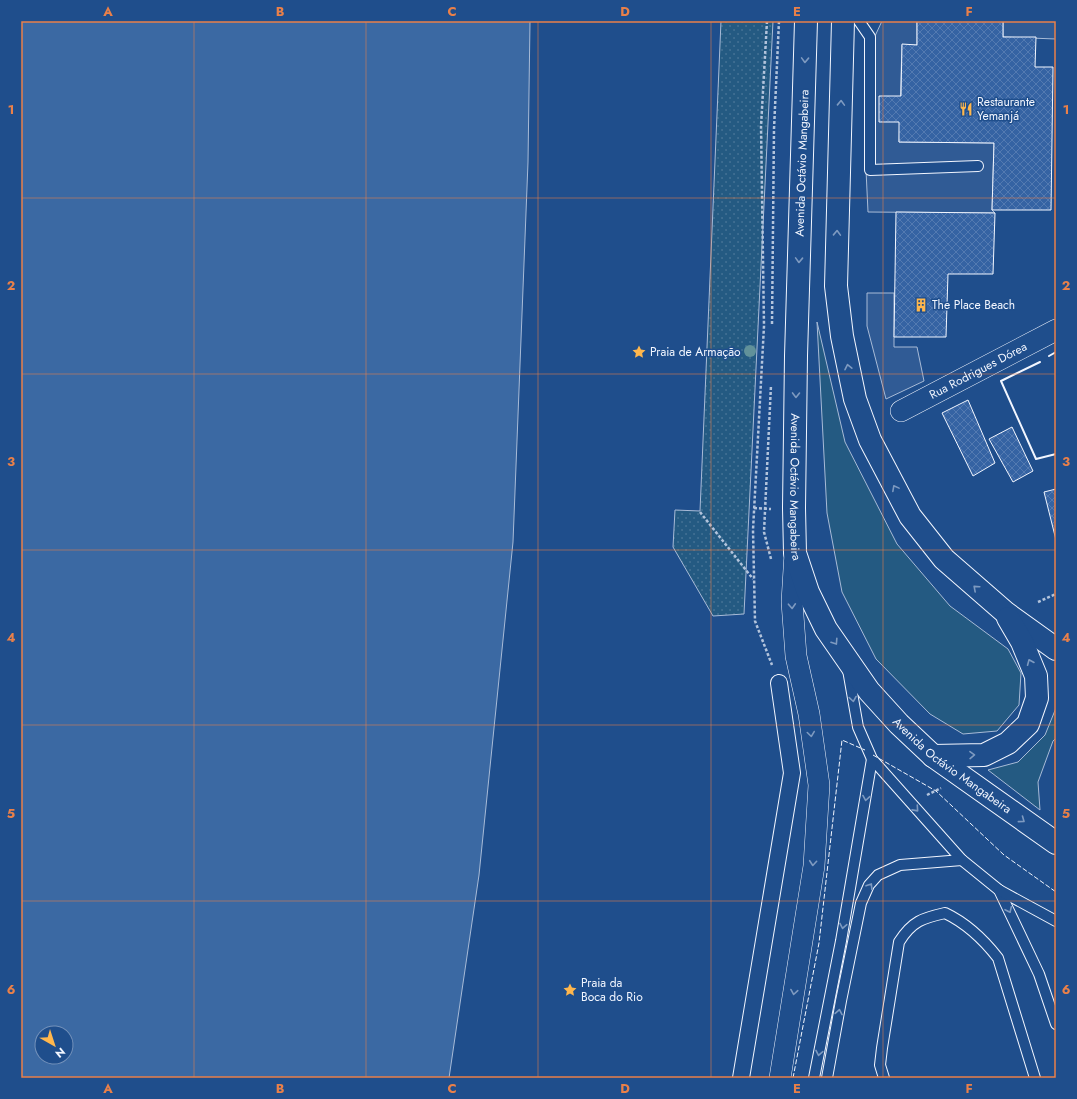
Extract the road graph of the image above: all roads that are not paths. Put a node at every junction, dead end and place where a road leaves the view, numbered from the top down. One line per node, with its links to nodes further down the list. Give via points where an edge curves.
1 (806, 21): 7 (main road, Avenida Octávio Mangabeira, one-way to 7, via 796,356)
2 (843, 21): 8 (main road, one-way to 2, via 944,559 910,516 870,440 855,399 842,336 836,286)
3 (859, 21): 4 (lane, via 870,37 870,170)
4 (978, 166)
5 (1056, 330): 6 (street, Rua Rodrigues Dórea)
6 (901, 411)
7 (795, 553): 10 (main road, Avenida Octávio Mangabeira, one-way to 10, via 811,598 826,629); 20 (street, one-way to 20, via 792,602 796,656 809,714 819,785 814,866)
8 (1006, 613): 9 (main road); 12 (main road, one-way to 8, via 984,755 1008,743 1028,724 1037,698 1036,676)
9 (1056, 649)
10 (847, 660): 12 (main road, Avenida Octávio Mangabeira, via 869,691); 13 (lane, one-way to 13, via 855,716)
11 (779, 682): 19 (street, via 792,773)
12 (933, 756): 14 (main road, Avenida Octávio Mangabeira, one-way to 14)
13 (872, 759): 15 (lane, one-way to 15); 21 (lane, one-way to 21, via 841,941)
14 (1056, 843)
15 (962, 860): 16 (lane); 22 (lane, one-way to 15, via 861,902 869,885 878,875 900,865)
16 (1000, 890): 17 (lane); 18 (lane, one-way to 18, via 1039,974)
17 (1056, 921)
18 (1056, 1024)
19 (741, 1078)
20 (780, 1078)
21 (814, 1078)
22 (827, 1078)
23 (884, 1078): 24 (lane, via 880,1065 899,942 915,922 945,913 982,940 998,958)
24 (1035, 1078)

